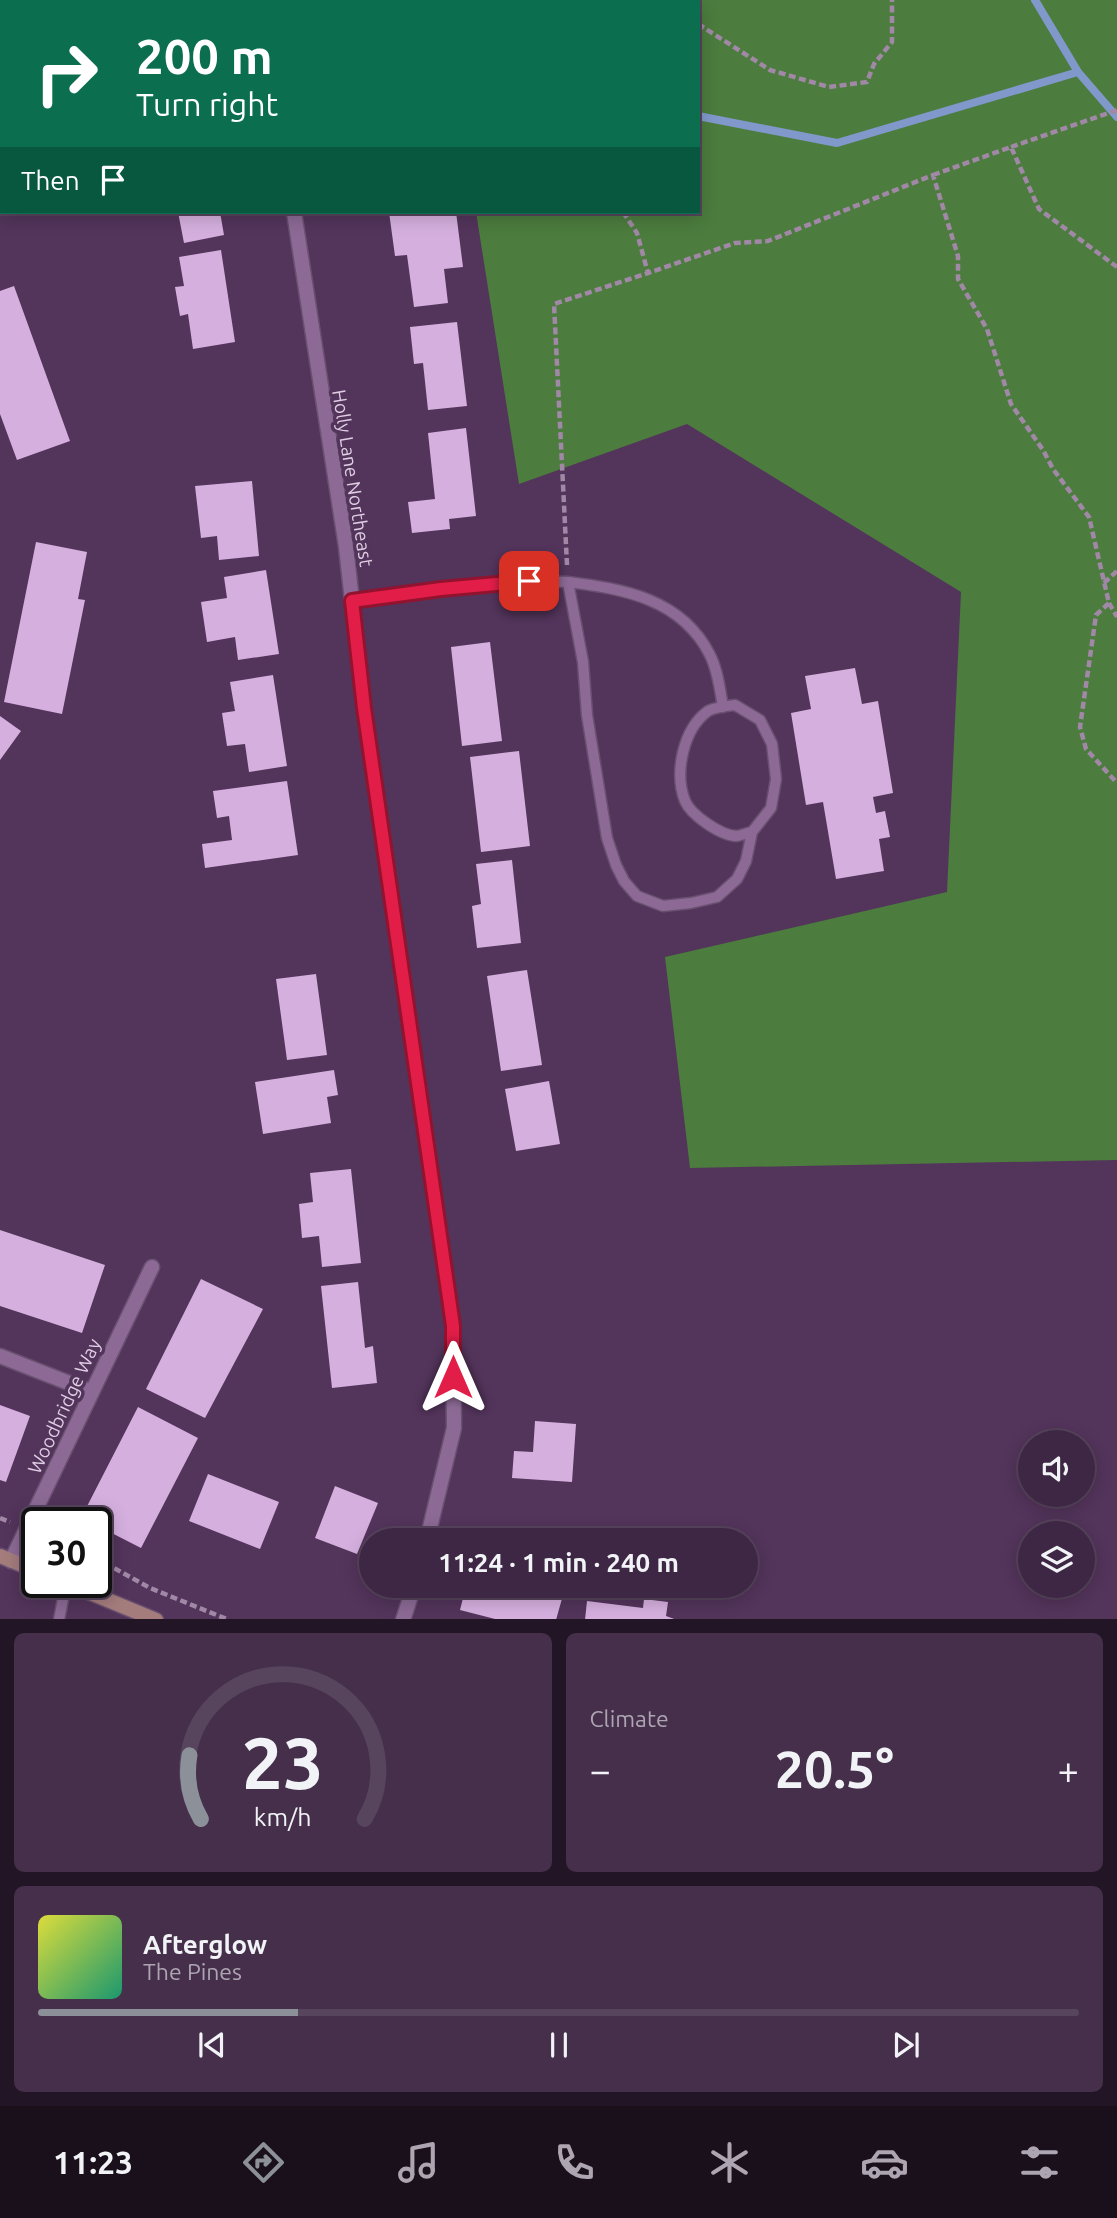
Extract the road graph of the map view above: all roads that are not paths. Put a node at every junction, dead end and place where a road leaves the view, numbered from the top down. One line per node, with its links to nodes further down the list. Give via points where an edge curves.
1 (294, 214): 3 (street, Holly Lane Northeast)
2 (568, 582): 3 (lane, via 516,582); 4 (lane, via 610,587 652,600 689,624 710,656); 5 (lane, via 607,838 624,881 638,895 663,906 717,897 737,879)
3 (352, 601): 9 (street, Holly Lane Northeast, via 453,1326 454,1428)
4 (723, 707): 5 (lane, via 734,705 760,720 772,744 776,779 771,808); 5 (lane, via 709,710 692,731 682,755 685,802 701,821 717,829 734,836)
5 (752, 832)
6 (152, 1267): 8 (street, Woodbridge Way)
7 (0, 1356): 8 (street)
8 (92, 1392): 10 (street, Woodbridge Way)
9 (430, 1528)
10 (6, 1559)
11 (62, 1598): 14 (lane)
12 (103, 1598): 15 (main road)
13 (410, 1598): 16 (street)
14 (59, 1619)
15 (156, 1619)
16 (402, 1619)

